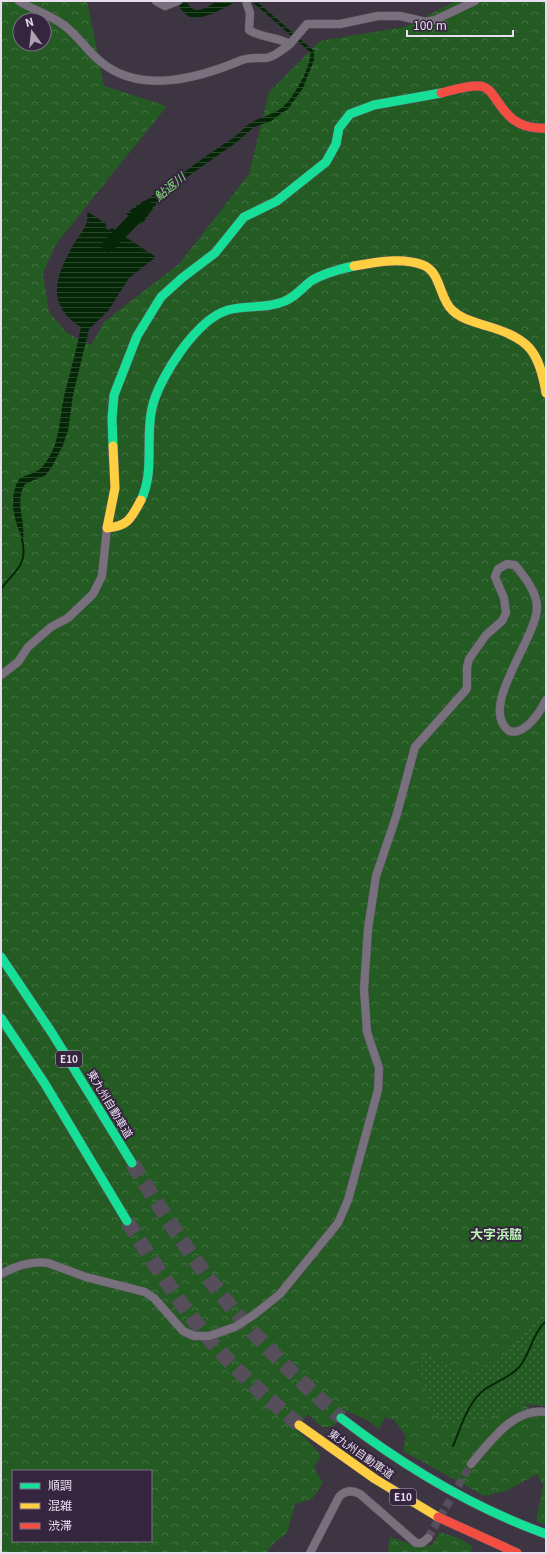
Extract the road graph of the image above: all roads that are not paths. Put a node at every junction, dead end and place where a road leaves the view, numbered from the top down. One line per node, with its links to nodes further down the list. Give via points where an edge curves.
1 (19, 1): 6 (street, via 64,25 115,73 132,79 182,79 214,71 245,59 268,58)
2 (156, 1): 5 (street, via 165,6)
3 (246, 1): 6 (street, via 250,13 249,30)
4 (475, 1): 6 (street, via 436,20 426,22 400,16 378,16 340,24 307,24)
5 (177, 2)
6 (294, 40)
7 (546, 128): 9 (main road, via 530,128 518,124 502,111 486,88 473,85 421,98 365,107 346,118 339,128 332,153 326,162 277,201 244,217 216,253 161,297 146,320 128,359 113,402 115,488)
8 (546, 393): 9 (main road, via 539,360 530,348 506,333 455,313 443,299 435,276 425,265 390,261 325,274 290,299 274,304 228,310 212,317 199,330 178,358 153,402 149,424 149,472 144,493 125,524)
9 (107, 528): 10 (street, via 102,576 94,594 68,618 51,627 34,642 18,662)
10 (1, 675)
11 (546, 700): 16 (street, via 536,717 518,731 509,731 502,724 498,711 501,698 535,620 537,605 519,570 515,565 507,564 498,569 495,577 504,598 505,617 486,635 469,659 465,691 415,747 376,876 368,929 364,989 367,1032 379,1068 379,1082 348,1200 338,1224 280,1294 235,1327 216,1335 202,1337 183,1331 154,1298 138,1290 102,1282 48,1263 24,1264)
12 (1, 957): 14 (main road, 東九州自動車道 / E10, via 62,1047)
13 (1, 1018): 15 (main road, via 45,1084)
14 (132, 1164)
15 (127, 1221)
16 (1, 1274)
17 (546, 1412): 20 (street, via 532,1412 519,1416 502,1430)
18 (341, 1418): 21 (main road, 東九州自動車道 / E10, via 379,1447 431,1480 474,1503)
19 (299, 1425): 24 (main road, 東九州自動車道 / E10, via 358,1469 423,1509)
20 (471, 1464)
21 (546, 1534)
22 (428, 1538): 23 (street, via 422,1543 416,1543 360,1494 350,1491 339,1497)
23 (310, 1553)
24 (517, 1553)

